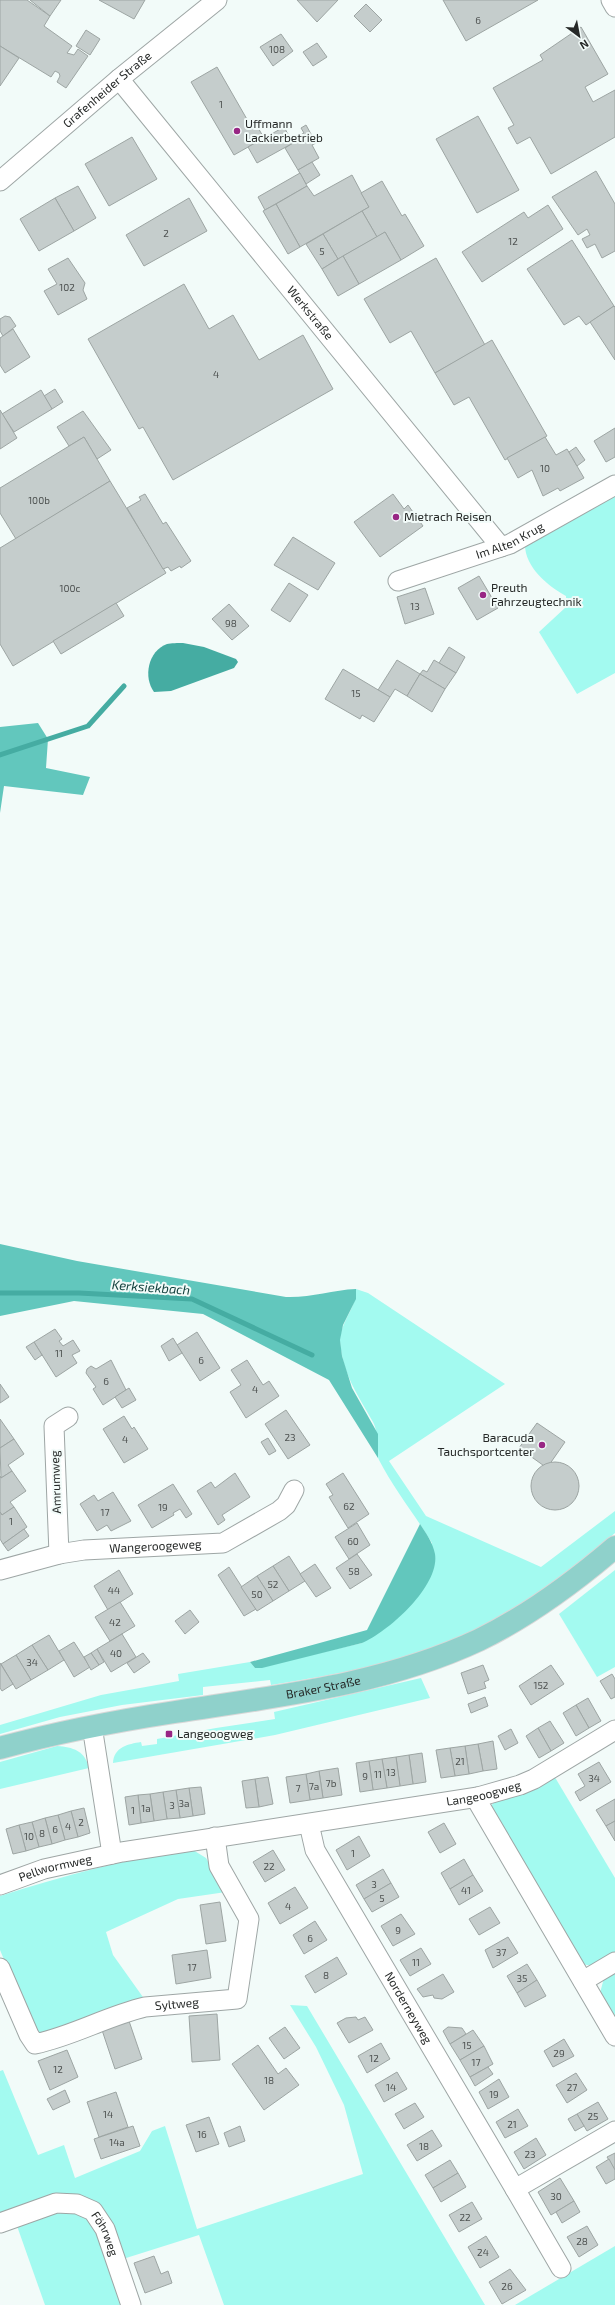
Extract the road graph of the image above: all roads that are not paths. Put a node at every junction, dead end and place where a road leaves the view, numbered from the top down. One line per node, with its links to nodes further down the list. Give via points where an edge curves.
1 (217, 0): 4 (street, Grafenheider Straße)
2 (611, 0): 3 (street)
3 (615, 7)
4 (119, 80): 5 (street, Grafenheider Straße); 7 (street, Werkstraße)
5 (0, 181)
6 (615, 485): 7 (street, Im Alten Krug)
7 (501, 547): 8 (street, Im Alten Krug)
8 (398, 581)
9 (68, 1417): 12 (street, Amrumweg, via 54,1426)
10 (294, 1490): 12 (street, Wangeroogeweg, via 286,1505 279,1511 223,1543 132,1546)
11 (615, 1548): 14 (main road, Braker Straße, via 561,1591 526,1613 479,1640 433,1658 366,1680 266,1699)
12 (59, 1554): 13 (street, Wangeroogeweg)
13 (0, 1570)
14 (92, 1726): 16 (main road, Braker Straße); 20 (street)
15 (615, 1730): 17 (street, Langeoogweg, via 520,1785)
16 (0, 1748)
17 (478, 1797): 18 (street, Langeoogweg); 24 (street, via 479,1804)
18 (309, 1824): 19 (street, Langeoogweg); 27 (street, Norderneyweg, via 315,1850)
19 (215, 1837): 20 (street, Langeoogweg); 23 (street, Syltweg, via 219,1866 249,1919 237,1999 130,2010 53,2040 35,2044)
20 (112, 1854): 21 (street, Pellwormweg, via 44,1869)
21 (0, 1886)
22 (615, 1962): 24 (street)
23 (0, 1968)
24 (583, 1981): 25 (street)
25 (615, 2036)
26 (615, 2130): 27 (street)
27 (515, 2189): 29 (street, Norderneyweg)
28 (0, 2223): 30 (street, Föhrweg, via 56,2203 77,2204 93,2211 105,2229)
29 (562, 2268)
30 (131, 2305)

